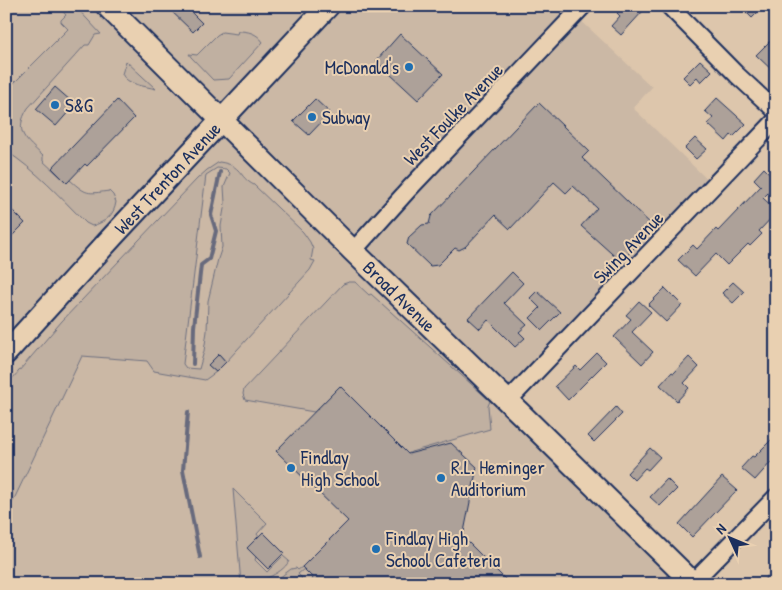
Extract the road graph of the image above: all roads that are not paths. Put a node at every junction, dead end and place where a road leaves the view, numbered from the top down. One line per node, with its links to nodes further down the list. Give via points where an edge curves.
1 (107, 6): 6 (main road, Broad Avenue)
2 (328, 6): 6 (main road, West Trenton Avenue)
3 (582, 6): 8 (street, West Foulke Avenue)
4 (669, 6): 5 (street)
5 (776, 111)
6 (222, 120): 8 (main road, Broad Avenue); 9 (main road, West Trenton Avenue)
7 (776, 120): 10 (street, Swing Avenue)
8 (353, 251): 10 (main road, Broad Avenue)
9 (6, 352)
10 (508, 401): 12 (main road, Broad Avenue)
11 (776, 497): 12 (street)
12 (693, 583)

